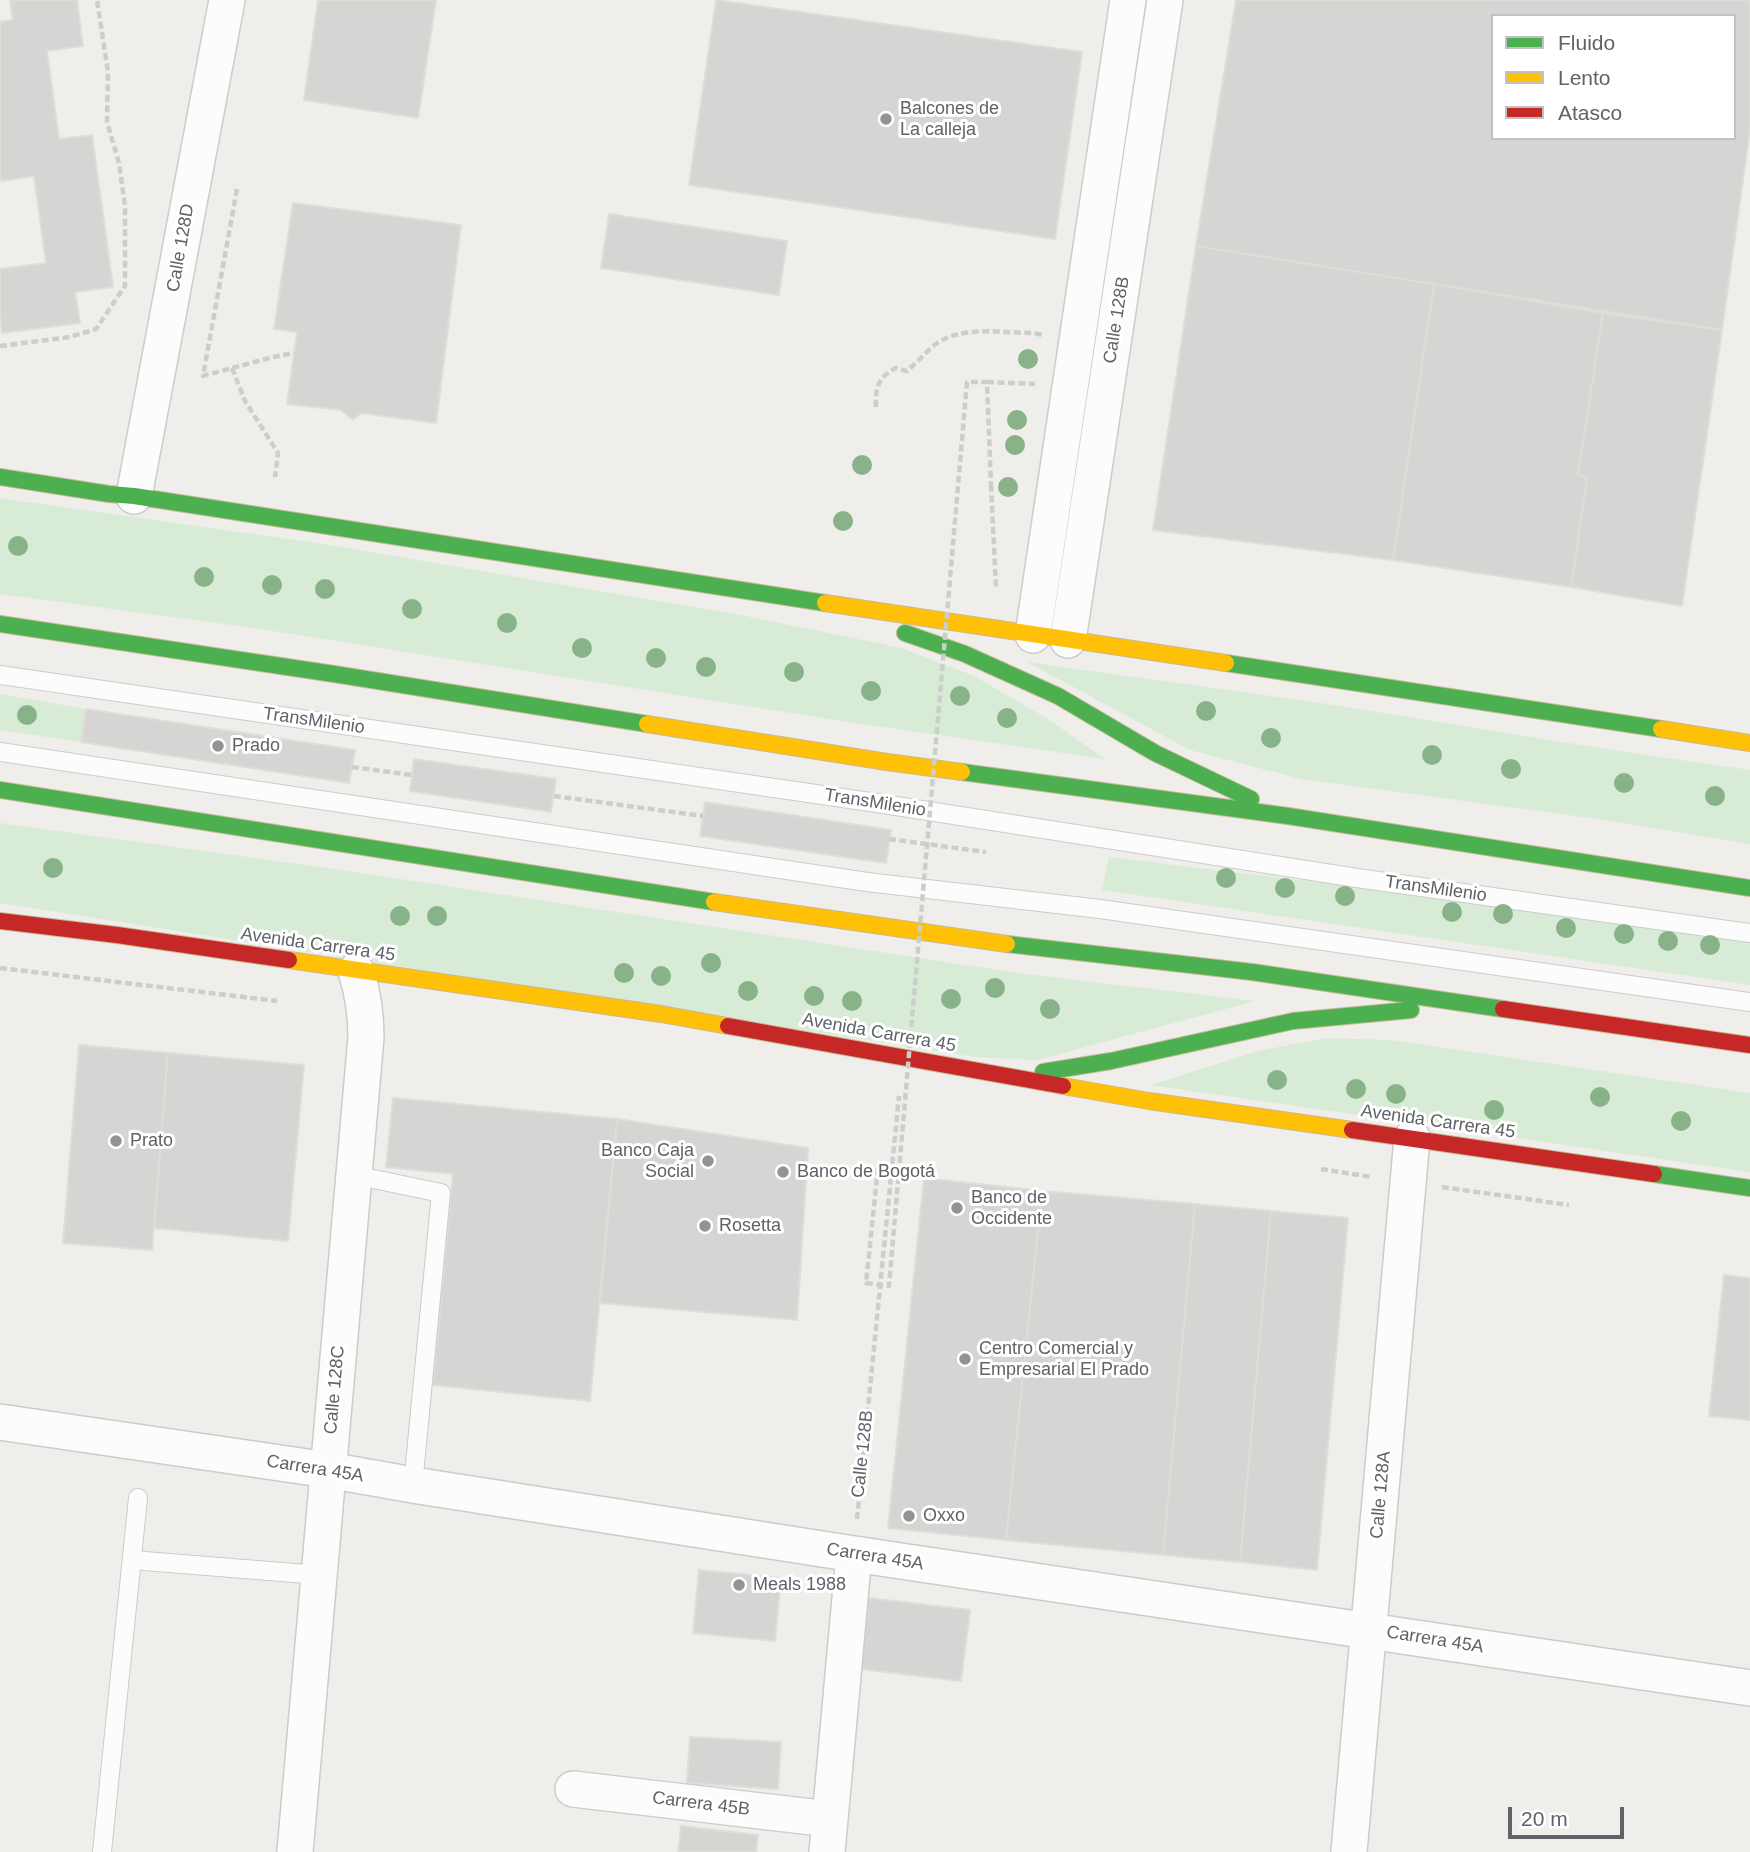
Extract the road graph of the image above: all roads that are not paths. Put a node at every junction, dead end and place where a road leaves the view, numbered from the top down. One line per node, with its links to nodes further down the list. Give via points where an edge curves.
1 (227, 0): 5 (street, Calle 128D)
2 (1129, 0): 8 (street, Calle 128B)
3 (1165, 0): 9 (street, Calle 128B)
4 (0, 477): 5 (highway)
5 (134, 496): 6 (highway)
6 (823, 603): 8 (highway); 14 (highway, via 976,659 1058,696 1155,753)
7 (0, 624): 14 (highway, via 887,762)
8 (1033, 635): 9 (highway)
9 (1068, 640): 11 (highway)
10 (0, 675): 17 (lane, TransMilenio)
11 (1750, 743)
12 (0, 752): 19 (lane, via 867,882 1100,909)
13 (0, 790): 20 (highway, via 949,937 1252,972)
14 (1288, 816): 15 (highway)
15 (1750, 888)
16 (0, 921): 18 (highway, Avenida Carrera 45)
17 (1750, 933)
18 (356, 971): 22 (highway, Avenida Carrera 45, via 661,1014); 24 (street, Calle 128C, via 363,992 366,1037)
19 (1750, 1002)
20 (1475, 1004): 21 (highway); 22 (highway, via 1293,1021 1111,1062)
21 (1750, 1045)
22 (1014, 1077): 23 (highway, Avenida Carrera 45)
23 (1412, 1138): 25 (highway, Avenida Carrera 45); 33 (street, Calle 128A)
24 (354, 1175): 27 (street, Calle 128C); 28 (lane, via 441,1193)
25 (1750, 1188)
26 (0, 1422): 27 (street, Carrera 45A)
27 (328, 1470): 28 (street, Carrera 45A); 32 (street, Calle 128C)
28 (413, 1485): 30 (street, Carrera 45A)
29 (138, 1498): 31 (lane)
30 (854, 1554): 33 (street, Carrera 45A); 36 (street)
31 (132, 1560): 32 (lane); 37 (lane)
32 (319, 1575): 38 (street, Calle 128C)
33 (1369, 1630): 34 (street, Carrera 45A); 39 (street, Calle 128A)
34 (1750, 1688)
35 (573, 1789): 36 (street, Carrera 45B)
36 (828, 1836)
37 (102, 1852)
38 (295, 1852)
39 (1349, 1852)

